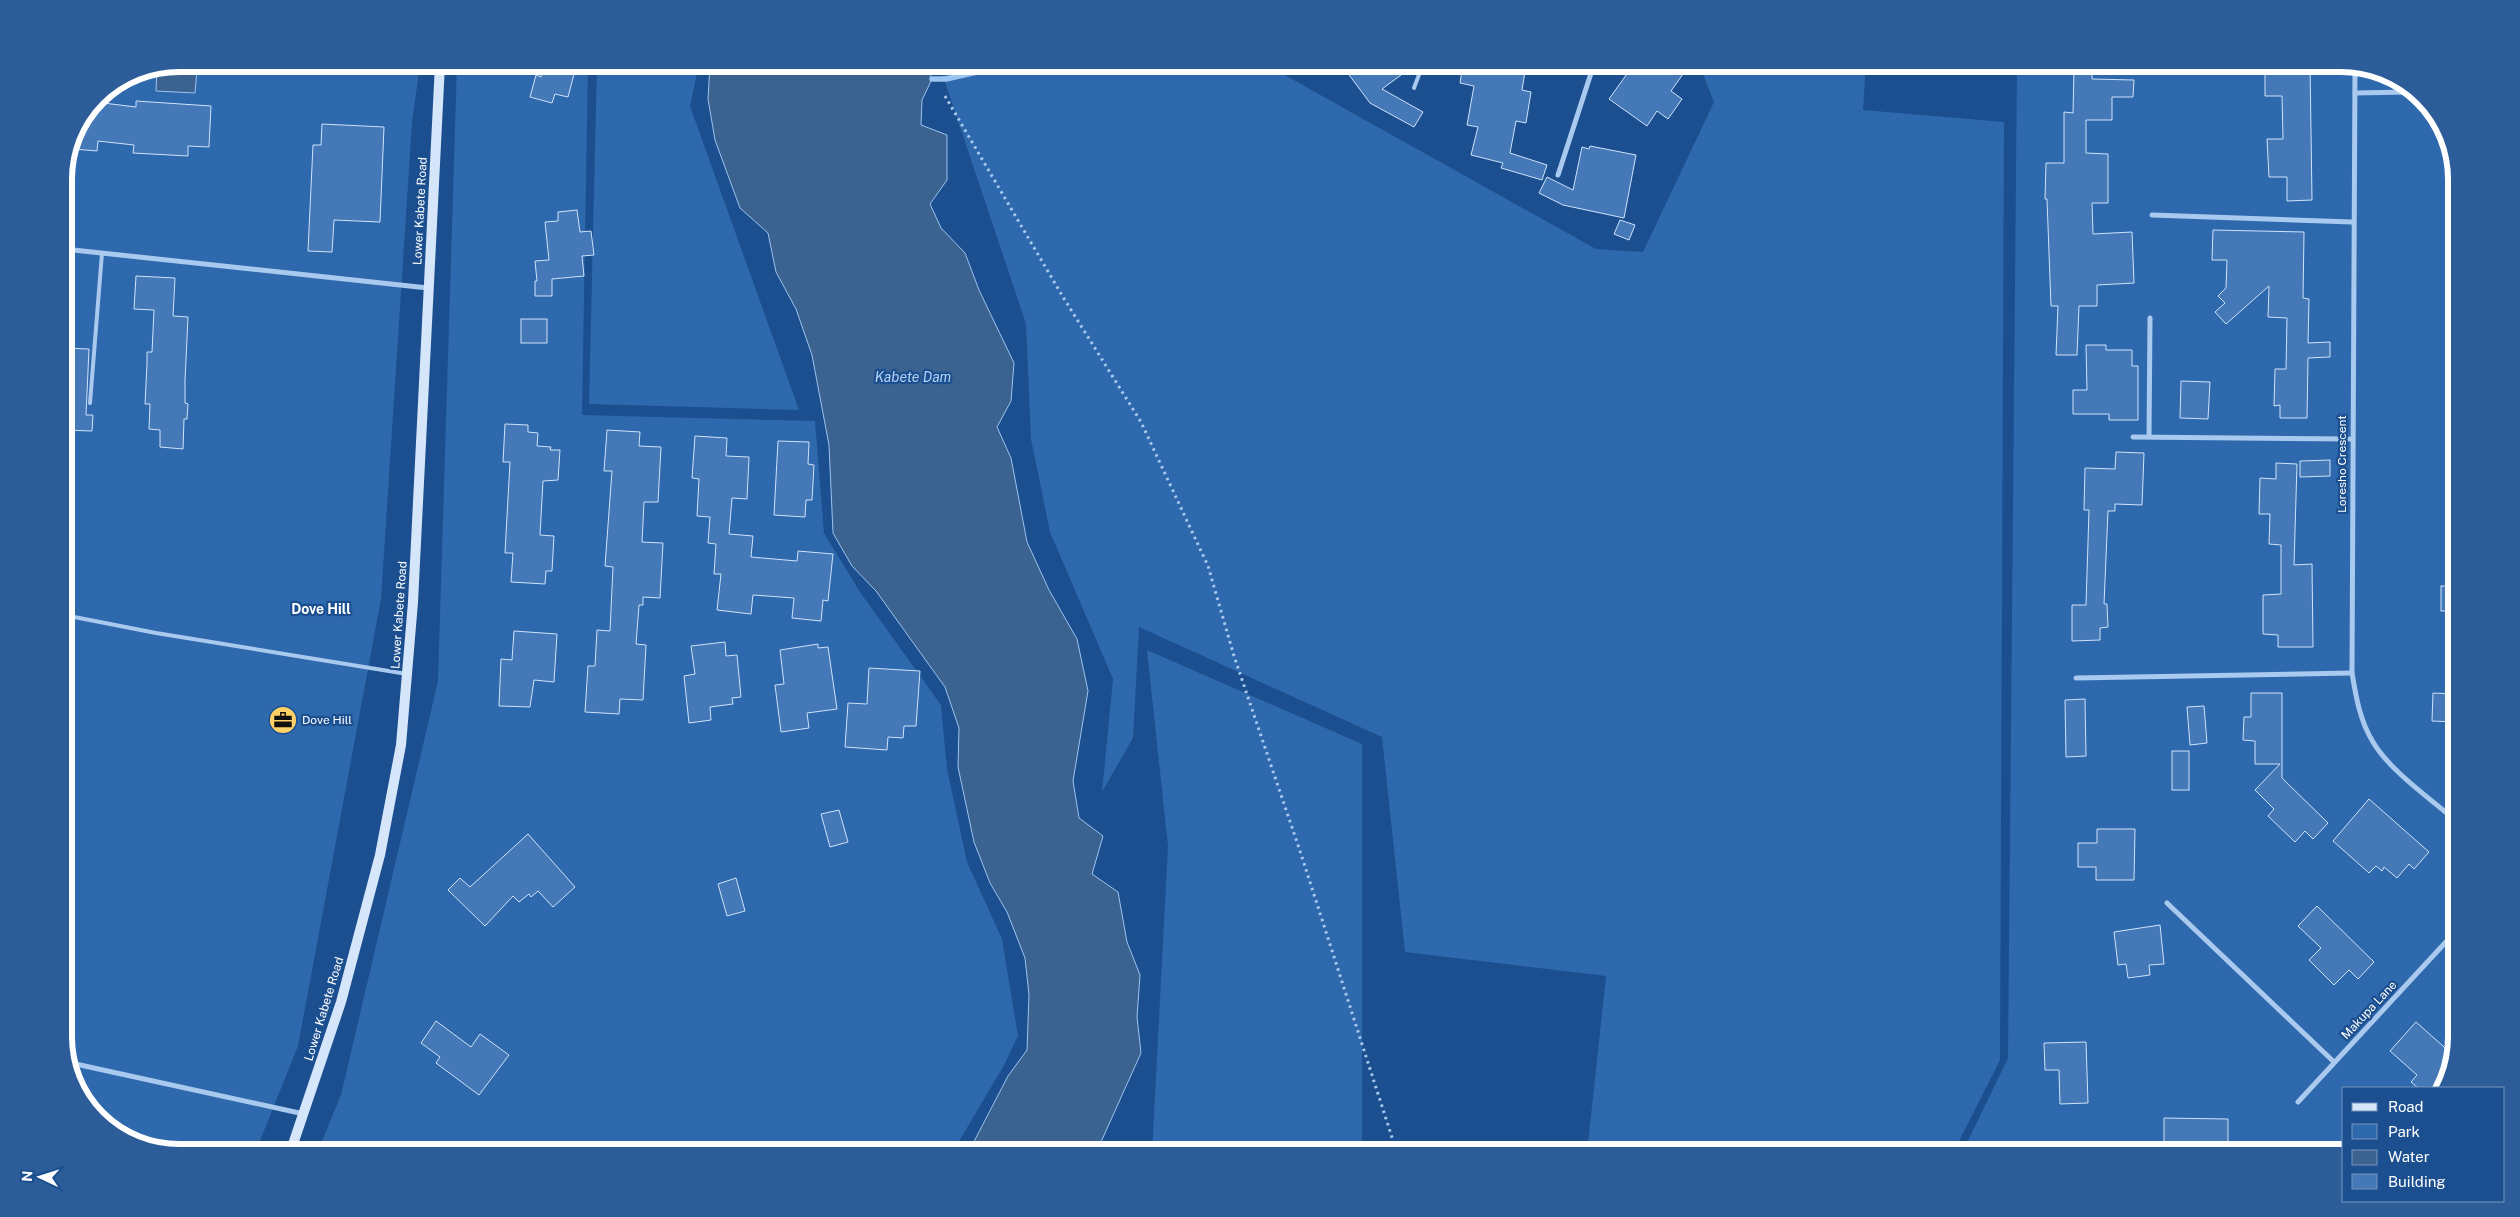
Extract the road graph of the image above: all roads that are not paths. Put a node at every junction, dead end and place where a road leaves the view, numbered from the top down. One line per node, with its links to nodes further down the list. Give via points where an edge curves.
1 (1419, 72): 5 (lane)
2 (1591, 72): 8 (street)
3 (440, 73): 13 (main road, Lower Kabete Road)
4 (2355, 74): 7 (street, Loresho Crescent)
5 (1414, 88)
6 (2402, 92): 7 (street)
7 (2355, 93): 10 (street, Loresho Crescent)
8 (1558, 174)
9 (2152, 215): 10 (street)
10 (2352, 222): 18 (street, Loresho Crescent)
11 (73, 250): 12 (street)
12 (102, 253): 13 (street); 15 (lane)
13 (428, 288): 21 (main road, Lower Kabete Road)
14 (2150, 318): 17 (street)
15 (90, 404)
16 (2133, 437): 17 (street)
17 (2149, 437): 18 (street)
18 (2352, 439): 20 (street, Loresho Crescent)
19 (73, 617): 21 (lane)
20 (2352, 673): 22 (street); 23 (street, Loresho Crescent, via 2358,707 2372,742 2401,773)
21 (408, 674): 29 (main road, Lower Kabete Road, via 401,745 380,856 341,1002)
22 (2076, 678)
23 (2448, 814)
24 (2166, 903): 26 (street)
25 (2448, 940): 26 (street, Makupa Lane)
26 (2334, 1062): 28 (street, Makupa Lane)
27 (76, 1064): 29 (street)
28 (2298, 1102)
29 (304, 1115): 30 (main road, Lower Kabete Road)
30 (293, 1144)

